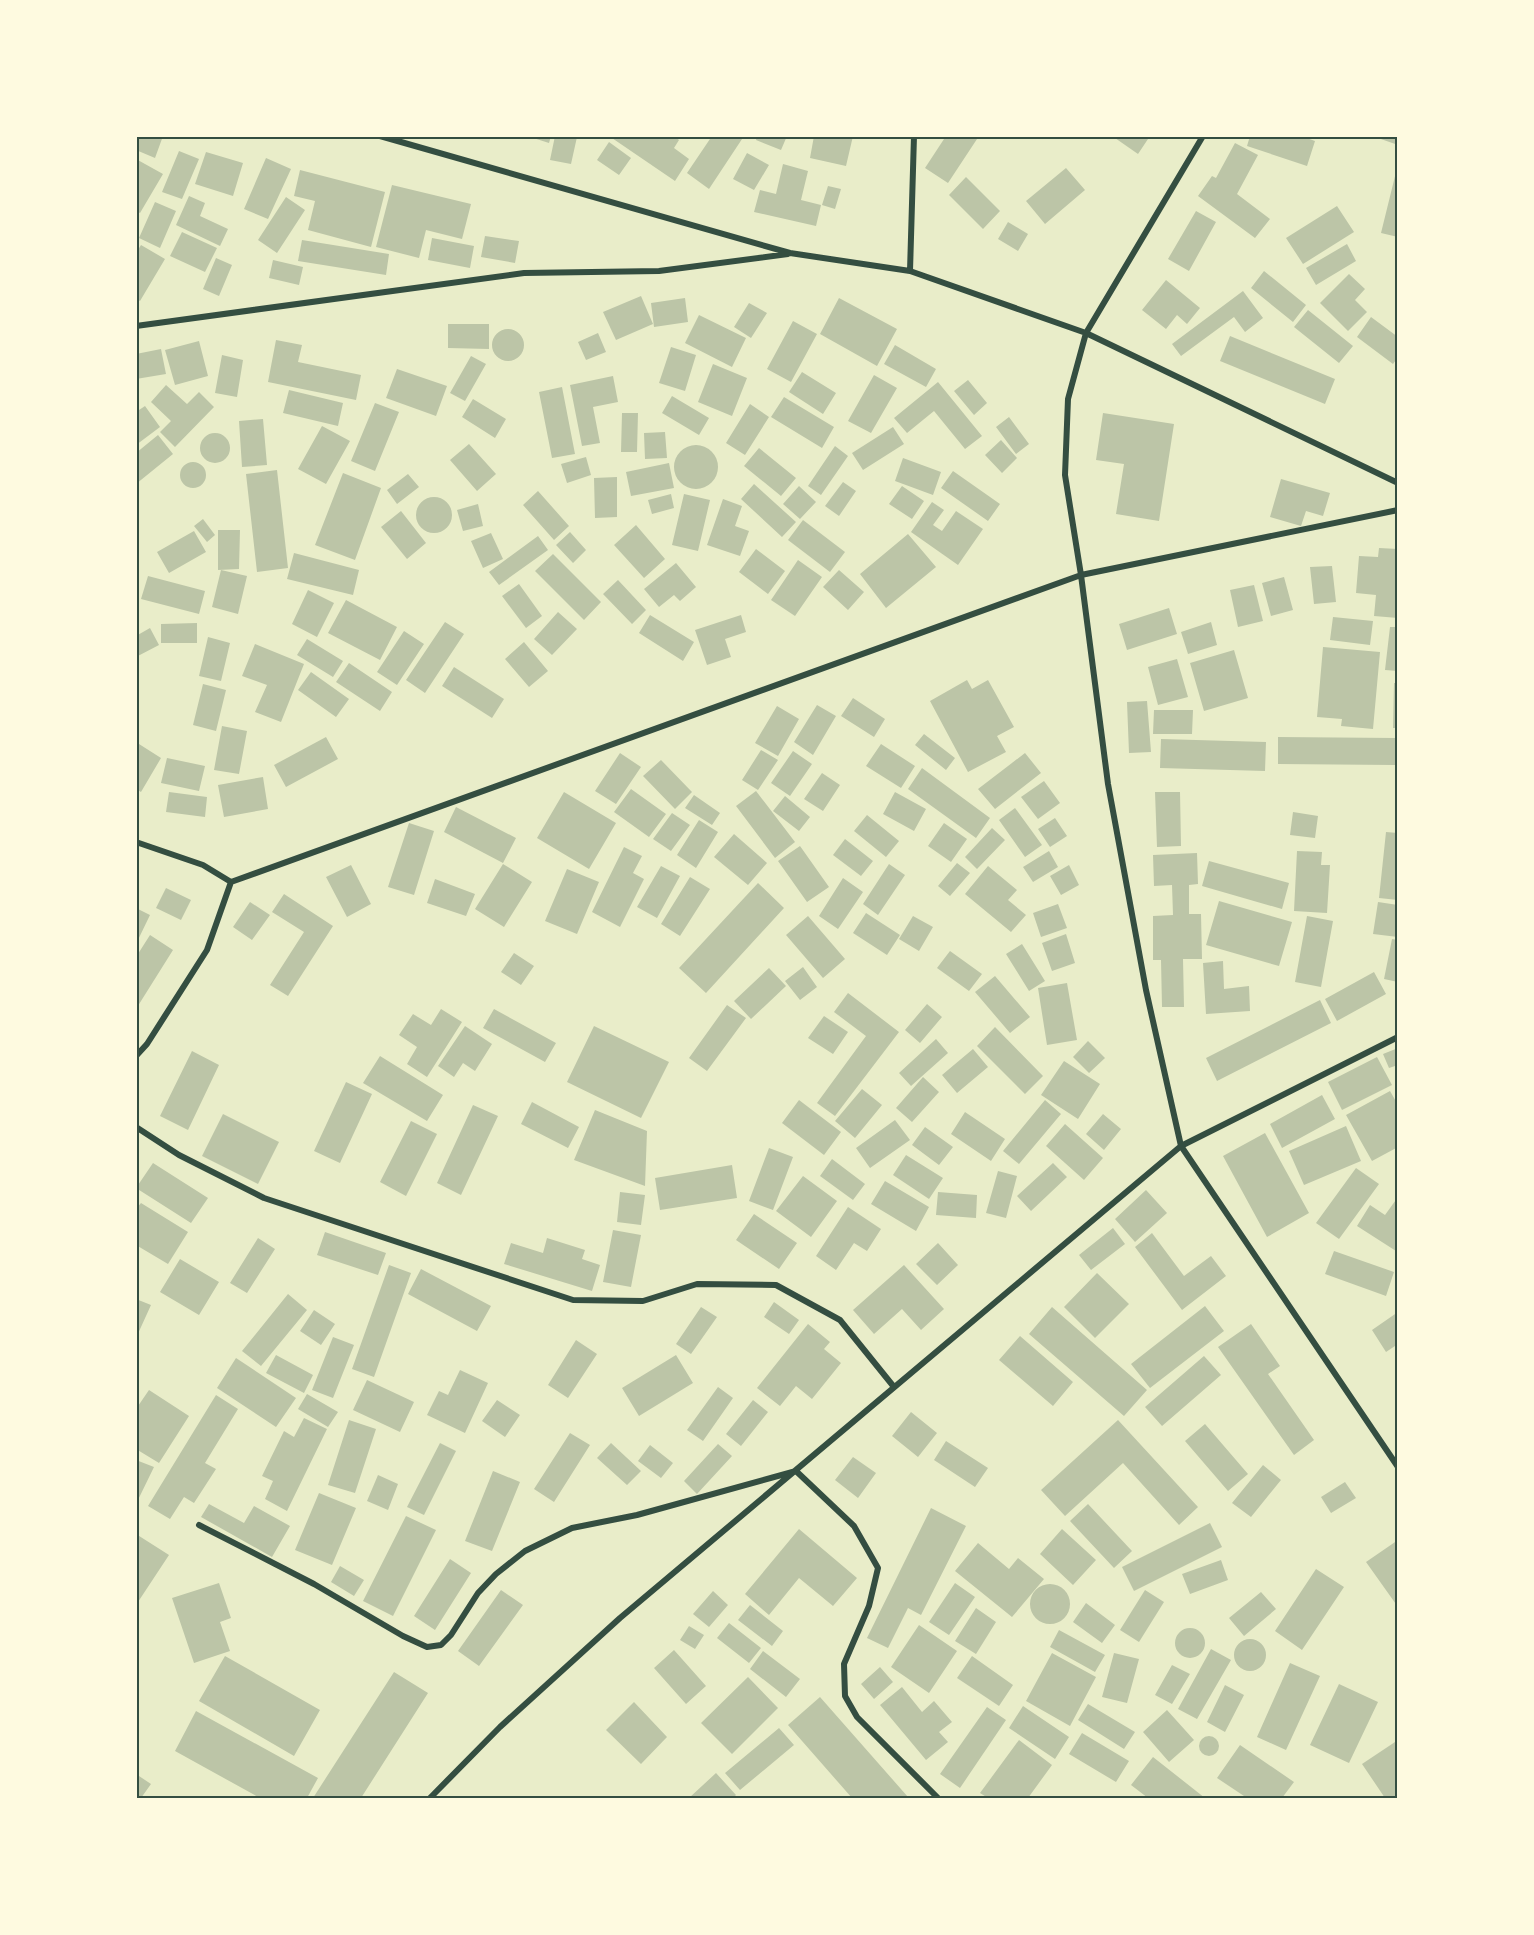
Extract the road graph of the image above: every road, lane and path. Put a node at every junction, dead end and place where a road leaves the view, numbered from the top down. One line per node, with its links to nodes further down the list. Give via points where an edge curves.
1 (380, 136): 4 (street)
2 (914, 136): 5 (street)
3 (1203, 136): 7 (street)
4 (790, 253): 5 (street); 6 (street, via 659,271 524,273)
5 (910, 271): 7 (street)
6 (136, 326)
7 (1086, 333): 8 (street); 10 (street, via 1068,399 1065,475)
8 (1398, 483)
9 (1398, 510): 10 (street)
10 (1081, 575): 12 (street); 16 (street, via 1108,784 1146,990)
11 (136, 842): 12 (street, via 203,865)
12 (231, 882): 14 (street, via 207,950)
13 (1398, 1037): 16 (street)
14 (136, 1056)
15 (136, 1127): 17 (street, via 179,1155 264,1198 573,1300 643,1301 697,1284 776,1285 840,1320)
16 (1181, 1146): 17 (street); 18 (street)
17 (894, 1387): 19 (street)
18 (1398, 1467)
19 (796, 1471): 20 (street, via 637,1515 572,1528 525,1551 496,1574 478,1593 451,1635 441,1645 427,1647); 21 (street, via 620,1618); 22 (street, via 854,1526 878,1568 869,1606 844,1664 845,1696 857,1717)
20 (199, 1525)
21 (429, 1798)
22 (938, 1798)

